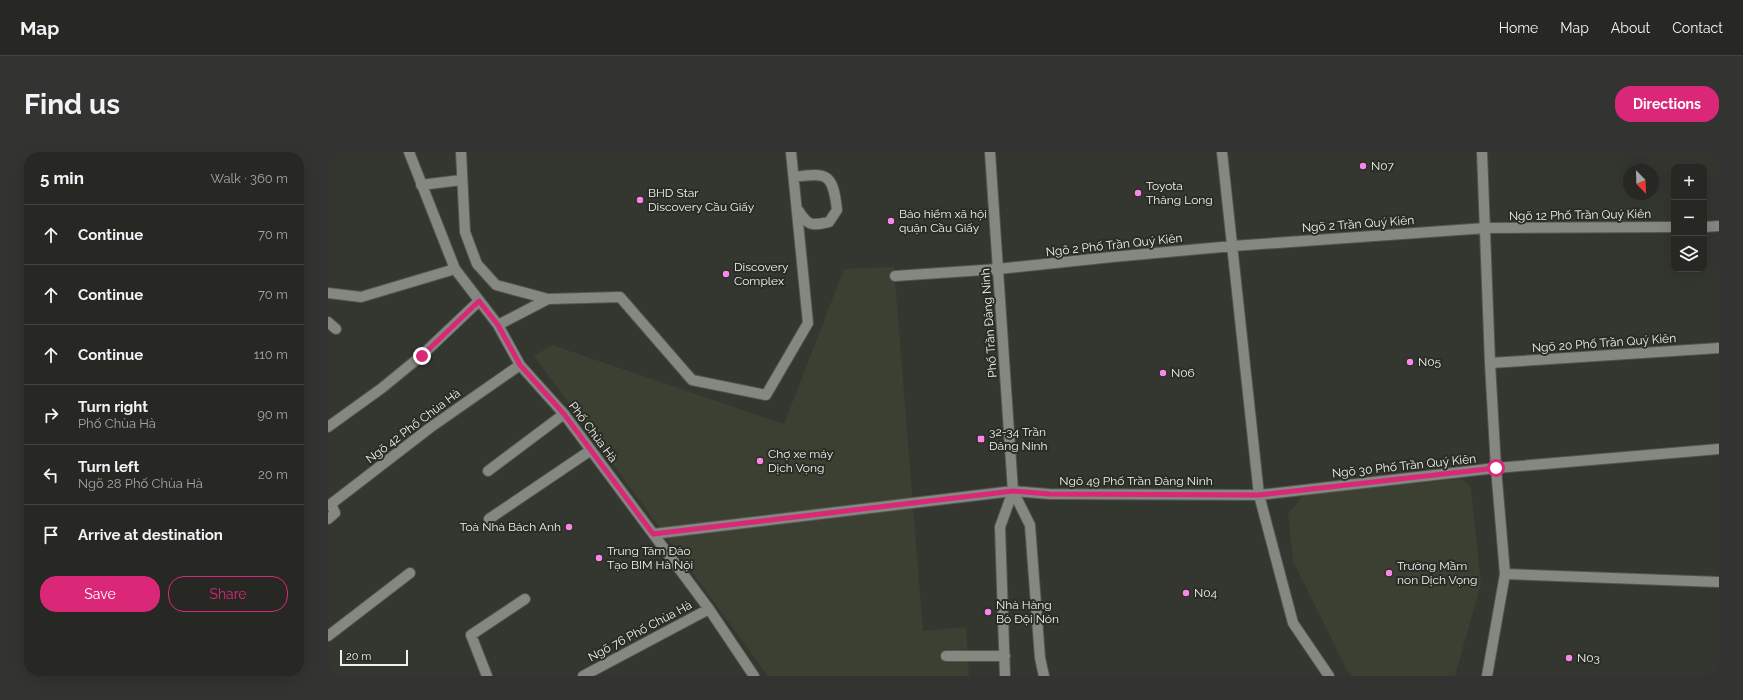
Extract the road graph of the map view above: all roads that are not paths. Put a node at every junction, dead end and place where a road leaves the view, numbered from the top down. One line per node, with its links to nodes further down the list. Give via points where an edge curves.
1 (409, 152): 9 (street, Phố Chùa Hà)
2 (461, 152): 8 (street)
3 (791, 152): 7 (street)
4 (990, 152): 17 (street, Phố Trần Đăng Ninh)
5 (1222, 152): 15 (street)
6 (1482, 152): 14 (street)
7 (794, 177): 10 (street); 10 (street, via 826,177 835,191 837,210 829,222 814,225 805,221)
8 (461, 180): 9 (street); 20 (street, via 466,232 477,264 496,286)
9 (421, 185): 16 (street, Phố Chùa Hà)
10 (797, 209): 20 (street, via 808,324 766,395 692,380 620,297)
11 (1707, 226): 12 (street)
12 (1719, 226)
13 (1671, 227): 14 (street, Ngõ 12 Phố Trần Quý Kiên)
14 (1486, 228): 15 (street, Ngõ 2 Trần Quý Kiên); 26 (street)
15 (1233, 246): 17 (street, Ngõ 2 Phố Trần Quý Kiên); 35 (street)
16 (455, 268): 19 (street, via 361,297); 21 (street, Phố Chùa Hà)
17 (998, 269): 18 (street, Ngõ 2 Phố Trần Quý Kiên); 34 (street, Phố Trần Đăng Ninh)
18 (894, 276)
19 (328, 293)
20 (548, 299): 23 (street)
21 (479, 301): 23 (street, Phố Chùa Hà); 29 (street, via 422,356)
22 (328, 322): 24 (street)
23 (498, 325): 27 (street, Phố Chùa Hà)
24 (336, 329)
25 (1719, 348): 26 (street, Ngõ 20 Phố Trần Quý Kiên)
26 (1490, 363): 32 (street)
27 (520, 365): 28 (street, Phố Chùa Hà); 36 (street, Ngõ 42 Phố Chùa Hà, via 431,427 332,504)
28 (564, 414): 30 (street, Phố Chùa Hà); 33 (street)
29 (328, 427)
30 (590, 450): 37 (street); 38 (street, Phố Chùa Hà)
31 (1719, 450): 32 (street, Ngõ 30 Phố Trần Quý Kiên)
32 (1496, 468): 35 (street, Ngõ 30 Phố Trần Quý Kiên); 40 (street)
33 (488, 471)
34 (1013, 491): 35 (street, Ngõ 49 Phố Trần Đăng Ninh, via 1049,494); 38 (street, Ngõ 49 Phố Trần Đăng Ninh); 46 (street, Phố Trần Đăng Ninh, via 1000,528); 51 (street, Phố Trần Đăng Ninh, via 1030,525 1040,658)
35 (1259, 495): 52 (street, via 1293,623)
36 (332, 516)
37 (489, 519)
38 (653, 534): 43 (street, Phố Chùa Hà)
39 (410, 573): 44 (street)
40 (1505, 574): 41 (street); 53 (street)
41 (1719, 582)
42 (526, 600): 47 (street, via 471,635)
43 (709, 609): 48 (street, Ngõ 76 Phố Chùa Hà); 49 (street, Phố Chùa Hà)
44 (328, 636)
45 (946, 656): 46 (street)
46 (1005, 656): 50 (street, Phố Trần Đăng Ninh)
47 (487, 676)
48 (583, 676)
49 (754, 676)
50 (1005, 676)
51 (1044, 676)
52 (1329, 676)
53 (1488, 676)

